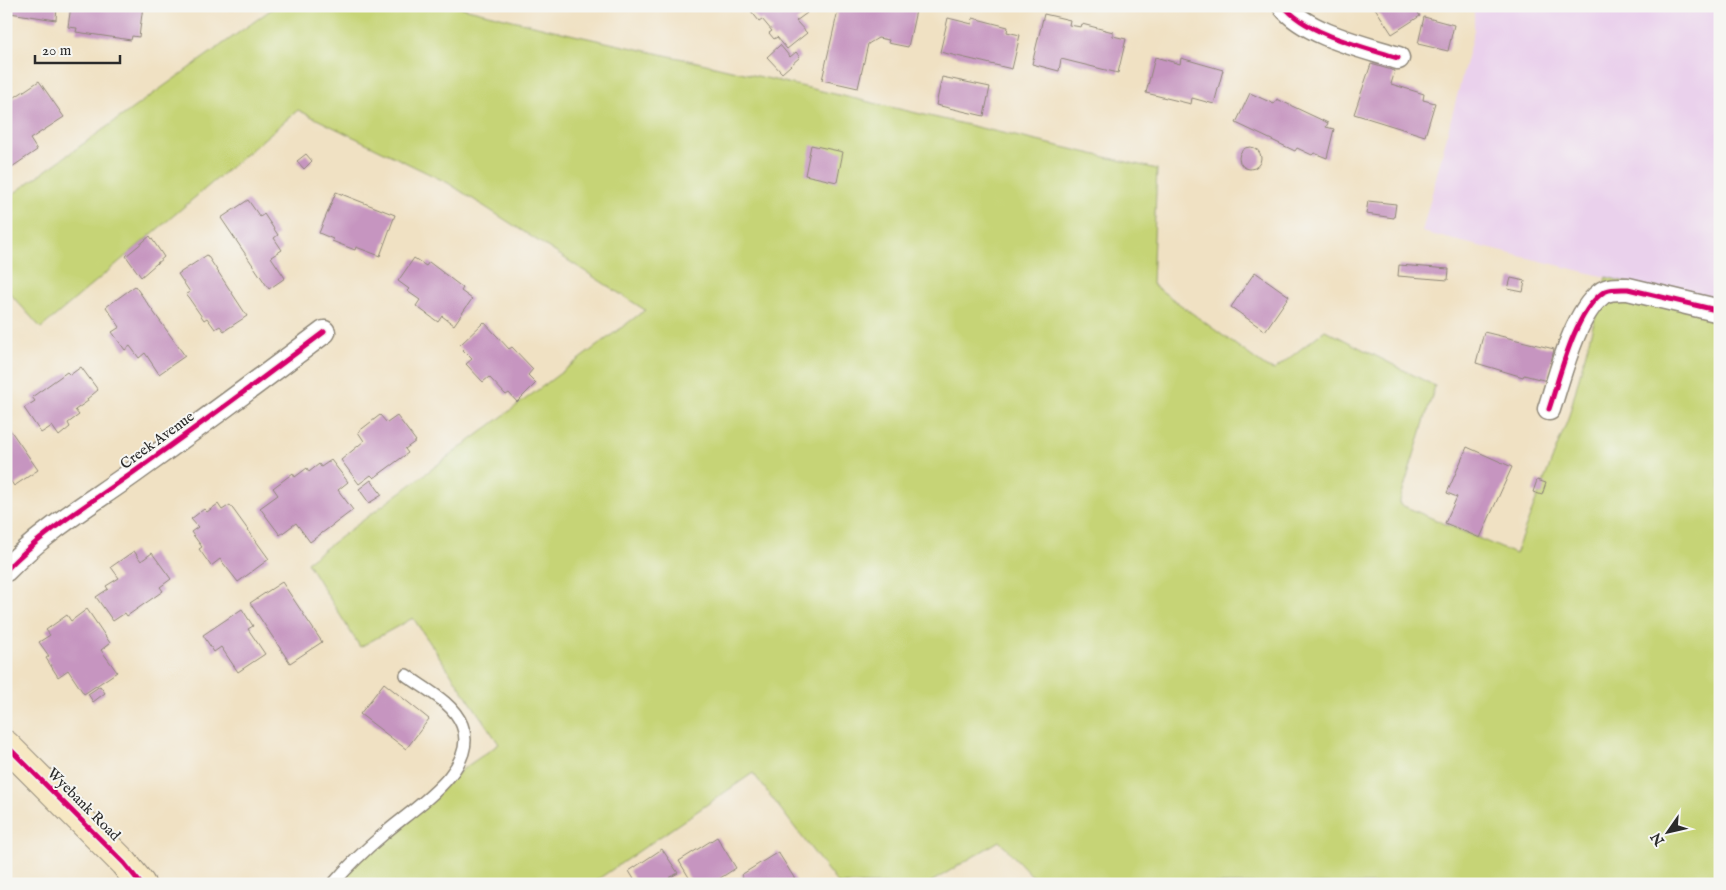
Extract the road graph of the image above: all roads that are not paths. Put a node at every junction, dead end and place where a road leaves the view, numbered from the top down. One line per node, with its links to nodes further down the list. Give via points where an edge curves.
1 (1284, 6): 2 (street, via 1291,15 1316,30)
2 (1398, 58)
3 (1720, 311): 5 (street, via 1628,289 1603,293 1586,309 1576,330)
4 (324, 332): 6 (street, Creek Avenue, via 46,535)
5 (1549, 409)
6 (6, 570)
7 (406, 675): 10 (lane, via 453,709 463,725 466,740 461,759 435,793 357,857)
8 (6, 745): 9 (street, Wyebank Road)
9 (141, 884)
10 (333, 884)

